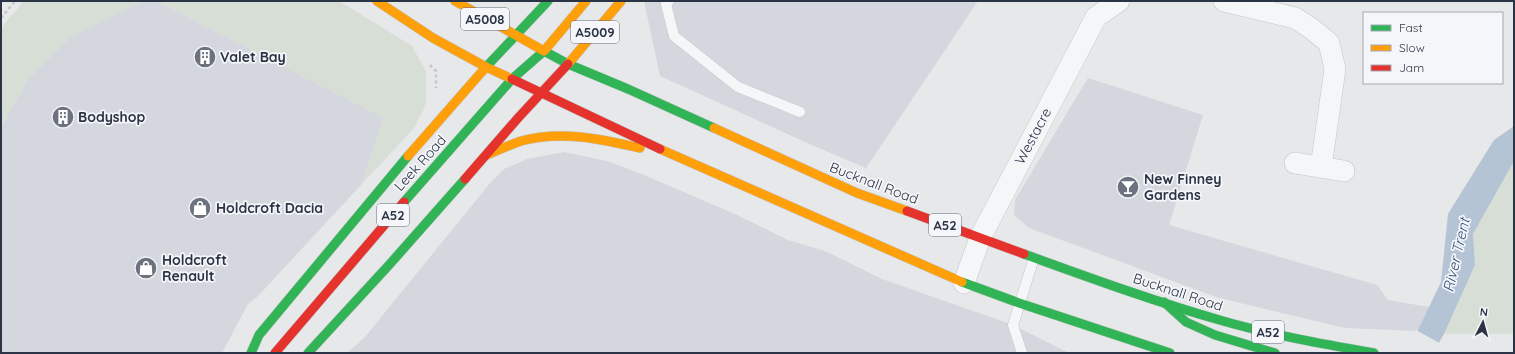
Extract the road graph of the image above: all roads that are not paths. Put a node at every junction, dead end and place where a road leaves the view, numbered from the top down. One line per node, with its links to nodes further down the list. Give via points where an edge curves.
1 (377, 1): 12 (main road, A5008, via 434,38)
2 (455, 1): 9 (main road, Bucknall Road / A5008)
3 (548, 1): 9 (main road)
4 (586, 1): 10 (main road, A5009)
5 (621, 1): 11 (main road, A5009)
6 (669, 1): 15 (lane, via 666,4 674,36 738,87)
7 (1119, 1): 21 (street, Westacre, via 1096,17)
8 (1224, 1): 19 (street, via 1295,18 1328,43 1335,70)
9 (515, 36): 10 (main road, Bucknall Road / A5008); 12 (main road)
10 (544, 52): 11 (main road, Bucknall Road / A52); 13 (main road, Leek Road / A52)
11 (568, 64): 14 (main road); 21 (main road, Bucknall Road / A52, via 857,193)
12 (486, 66): 13 (main road, A5008); 26 (main road, via 431,128 259,335)
13 (512, 79): 14 (main road); 27 (main road, Leek Road / A52)
14 (541, 91): 16 (main road); 17 (main road)
15 (800, 112)
16 (482, 156): 17 (main road, via 526,140 582,136); 28 (main road, A52, via 438,210)
17 (678, 157): 23 (main road)
18 (1294, 163): 19 (street)
19 (1321, 166): 20 (street)
20 (1344, 171)
21 (980, 238): 22 (main road, Bucknall Road / A52); 23 (street, Westacre)
22 (1034, 258): 24 (main road, Bucknall Road / A52); 25 (lane)
23 (964, 283): 25 (main road)
24 (1164, 302): 31 (main road, A52, via 1186,322 1215,335); 32 (main road, Bucknall Road / A52, via 1223,321)
25 (1019, 303): 29 (lane, via 1013,325); 30 (main road)
26 (251, 353)
27 (275, 353)
28 (308, 353)
29 (1022, 353)
30 (1170, 353)
31 (1275, 353)
32 (1374, 353)

